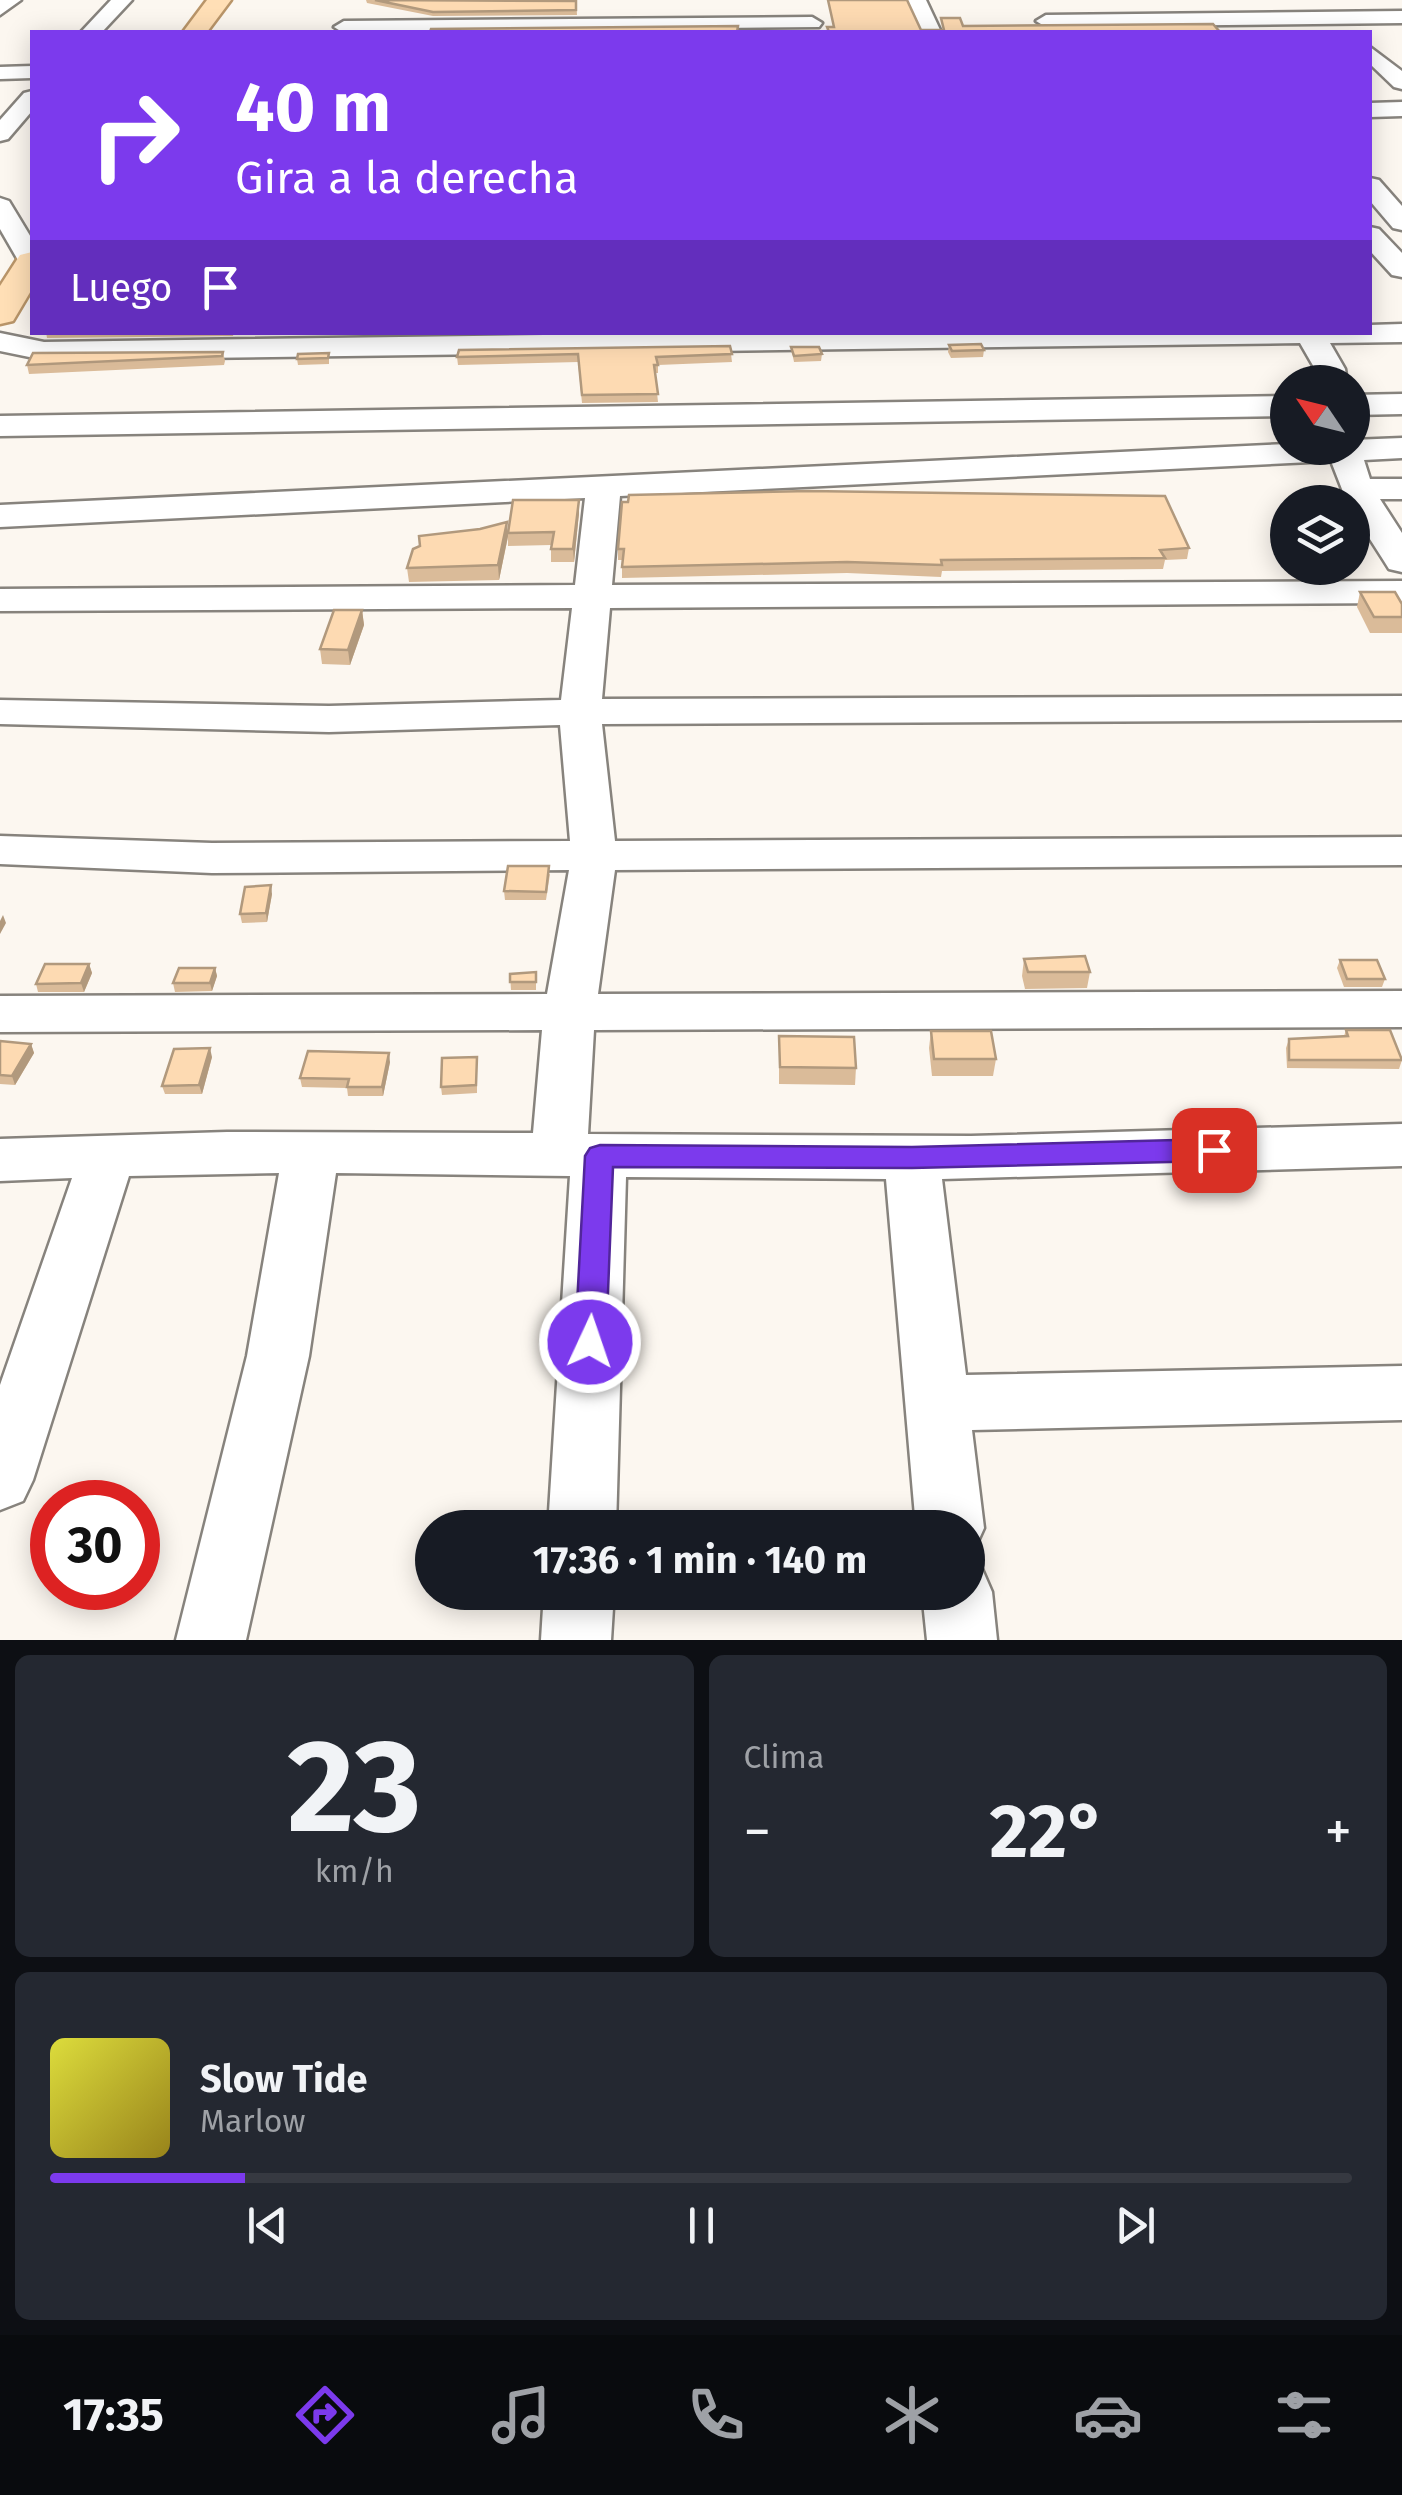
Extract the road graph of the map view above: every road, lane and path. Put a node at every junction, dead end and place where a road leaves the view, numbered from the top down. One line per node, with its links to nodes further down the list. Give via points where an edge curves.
1 (11, 0): 12 (street)
2 (122, 0): 23 (street)
3 (218, 0): 24 (main road)
4 (356, 0): 25 (street)
5 (524, 0): 22 (street)
6 (628, 0): 18 (street)
7 (806, 0): 20 (street)
8 (916, 0): 26 (street)
9 (1034, 0): 17 (street)
10 (1213, 0): 16 (street)
11 (1314, 0): 14 (street)
12 (0, 10)
13 (1402, 18): 14 (street)
14 (1340, 25): 16 (street)
15 (1113, 26): 16 (street); 17 (street)
16 (1232, 26)
17 (1050, 27)
18 (626, 28): 19 (street); 22 (street)
19 (748, 28): 20 (street)
20 (814, 28)
21 (407, 29): 22 (street); 25 (street)
22 (517, 29)
23 (92, 30)
24 (197, 30)
25 (342, 30)
26 (930, 30)
27 (1372, 55): 30 (street)
28 (30, 72): 29 (street)
29 (0, 73)
30 (1391, 74)
31 (30, 100): 35 (street)
32 (1402, 109): 33 (street)
33 (1372, 110)
34 (30, 119): 35 (street)
35 (4, 132)
36 (1402, 178): 37 (street)
37 (1372, 182)
38 (1372, 185): 40 (street)
39 (0, 206): 43 (street)
40 (1402, 225): 41 (street)
41 (1372, 232)
42 (1372, 234): 45 (street)
43 (30, 258)
44 (30, 265): 46 (main road)
45 (1402, 269)
46 (0, 313)
47 (1372, 334): 48 (street)
48 (1402, 334)
49 (1136, 335): 51 (street)
50 (1311, 335): 58 (street)
51 (983, 336): 52 (street)
52 (823, 337): 53 (street)
53 (672, 338): 54 (street); 62 (street)
54 (504, 339): 55 (street)
55 (339, 340): 56 (street)
56 (181, 341): 57 (street, via 44,351)
57 (0, 342)
58 (1328, 365)
59 (1402, 404): 60 (street)
60 (1370, 405)
61 (1270, 406): 62 (street)
62 (676, 416): 63 (street); 67 (street)
63 (0, 426)
64 (1402, 448): 65 (street)
65 (1370, 449)
66 (1270, 453): 67 (street)
67 (680, 482): 68 (street)
68 (604, 486): 72 (street); 75 (street)
69 (1402, 489): 70 (street)
70 (1370, 490)
71 (1370, 511): 73 (street)
72 (0, 516)
73 (1402, 560)
74 (1402, 592): 75 (street)
75 (591, 594): 76 (street); 79 (street)
76 (0, 600)
77 (1402, 708): 79 (street)
78 (0, 712): 79 (street, via 330,719)
79 (580, 712): 82 (street)
80 (0, 850): 82 (street, via 212,858)
81 (1402, 852): 82 (street)
82 (594, 857): 85 (street)
83 (1402, 1009): 85 (street)
84 (0, 1014): 85 (street)
85 (568, 1015): 89 (street)
86 (1402, 1145): 90 (street)
87 (311, 1152): 88 (street); 89 (street); 99 (street, via 278,1356)
88 (108, 1154): 91 (street); 94 (street)
89 (580, 1156): 90 (street); 95 (street)
90 (912, 1158): 93 (street)
91 (0, 1160)
92 (1402, 1393): 93 (street)
93 (938, 1403): 96 (street)
94 (0, 1480)
95 (582, 1510)
96 (948, 1510)
97 (577, 1610): 100 (street)
98 (959, 1610): 101 (street)
99 (211, 1640)
100 (576, 1640)
101 (962, 1640)

